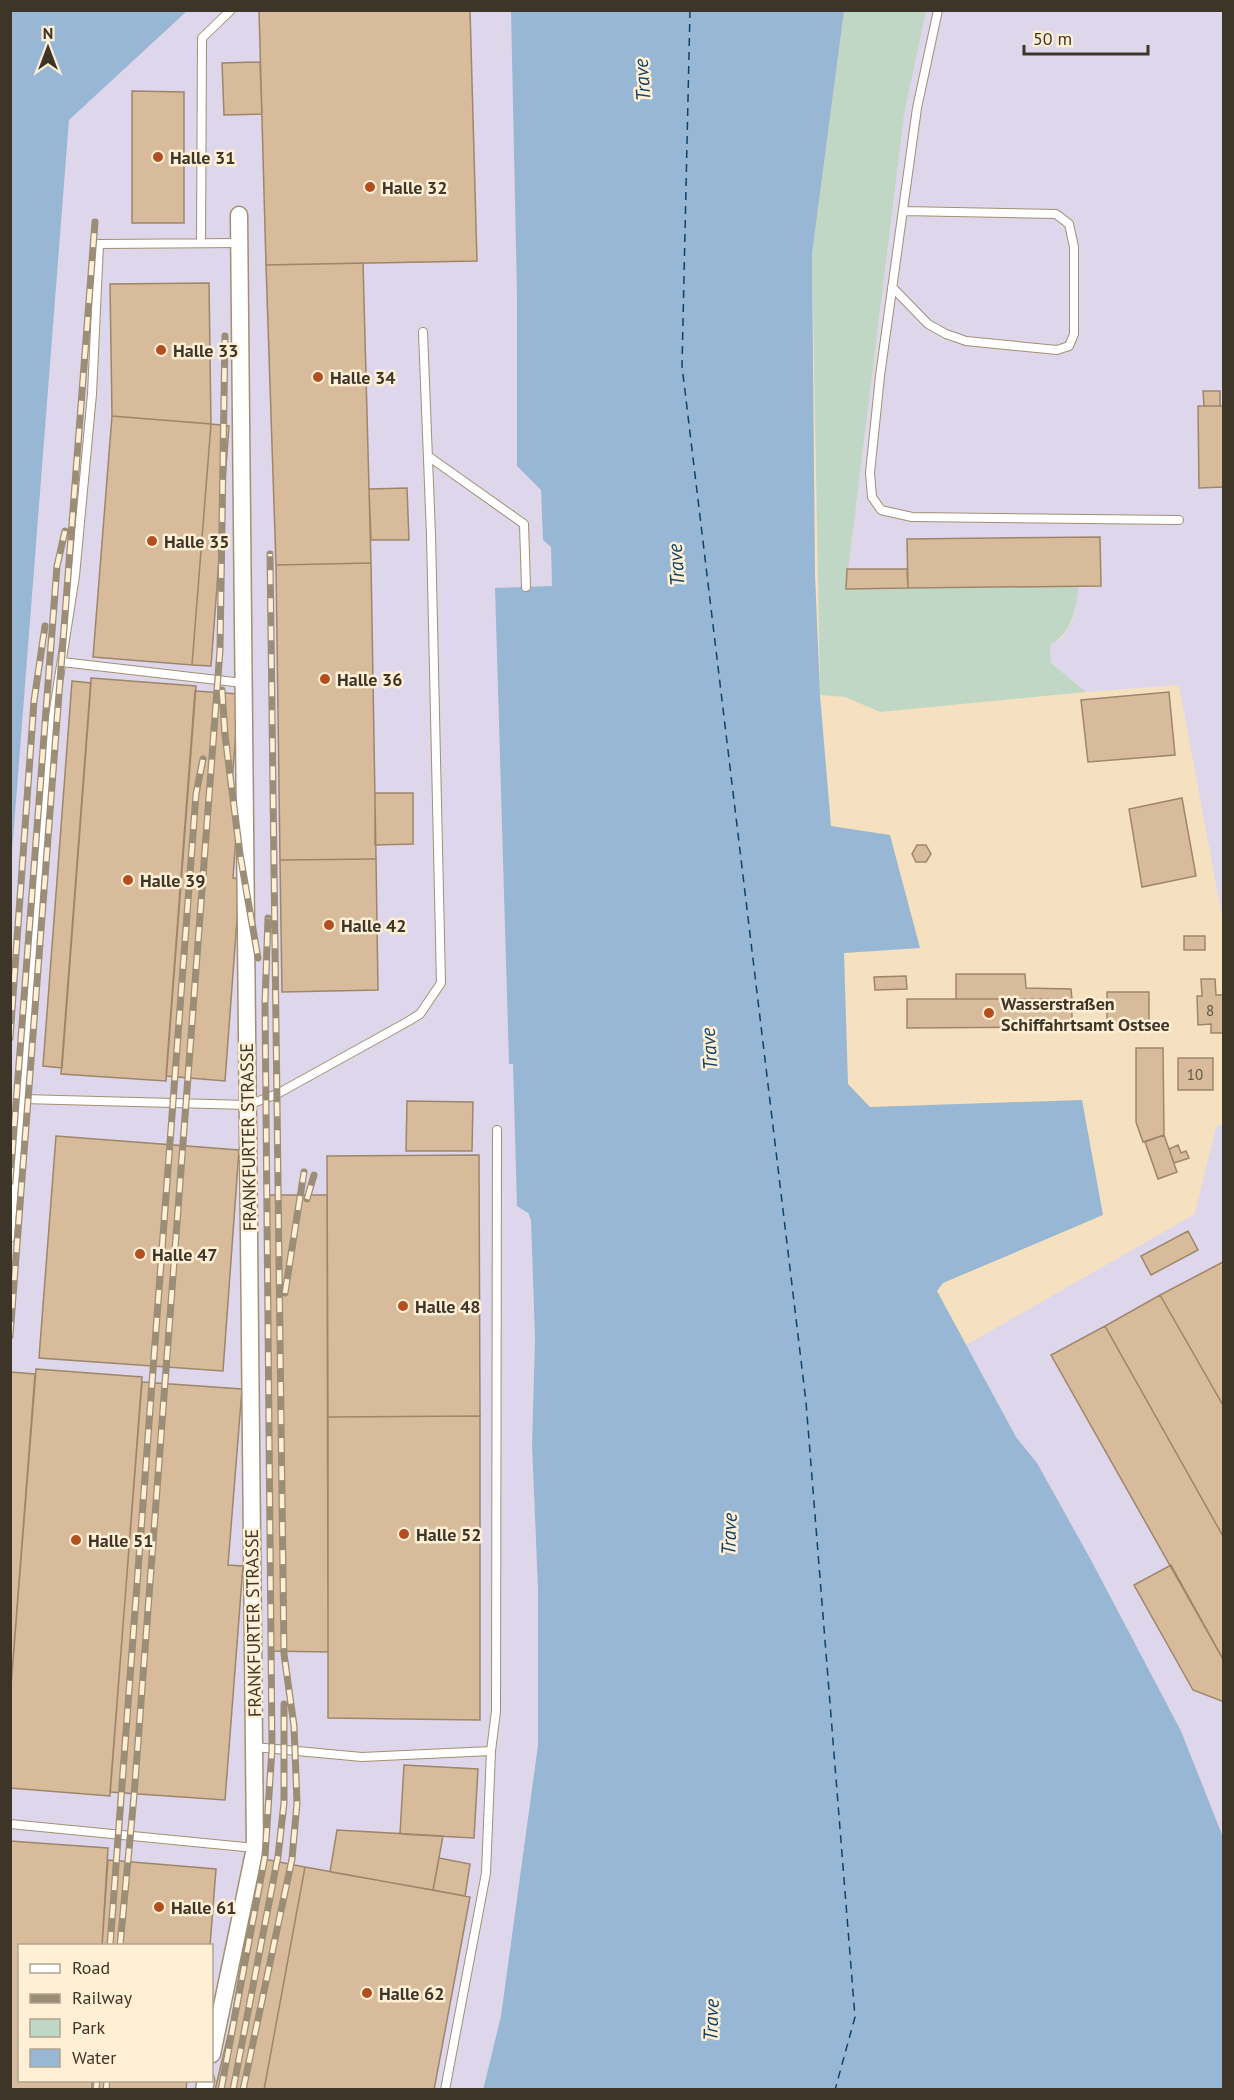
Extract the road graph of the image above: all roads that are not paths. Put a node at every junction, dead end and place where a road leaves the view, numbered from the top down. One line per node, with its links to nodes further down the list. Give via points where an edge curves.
1 (231, 10): 5 (lane, via 202,38)
2 (938, 10): 3 (lane, via 917,108)
3 (903, 211): 7 (lane); 7 (lane, via 1056,213 1069,224 1074,247 1074,334 1069,346 1057,350 966,341 928,324)
4 (238, 215): 6 (street, FRANKFURTER STRASSE)
5 (201, 243): 6 (lane); 12 (lane, via 99,244 92,394 75,576)
6 (239, 243): 13 (street, FRANKFURTER STRASSE)
7 (892, 287): 10 (lane, via 870,473 872,496 881,510 912,517)
8 (423, 332): 9 (lane)
9 (428, 456): 11 (lane, via 524,524); 15 (lane, via 441,983 420,1014 407,1023 277,1094)
10 (1179, 520)
11 (526, 587)
12 (62, 662): 13 (lane); 14 (lane, via 51,729)
13 (243, 683): 15 (street, FRANKFURTER STRASSE)
14 (23, 1099): 15 (lane); 17 (lane)
15 (248, 1105): 18 (street, FRANKFURTER STRASSE)
16 (497, 1130): 19 (lane, via 496,1711)
17 (10, 1238)
18 (254, 1747): 19 (lane, via 362,1757); 21 (street, FRANKFURTER STRASSE)
19 (491, 1751): 23 (lane, via 486,1873)
20 (10, 1824): 21 (lane)
21 (255, 1848): 22 (street, FRANKFURTER STRASSE)
22 (213, 2049)
23 (446, 2090)

